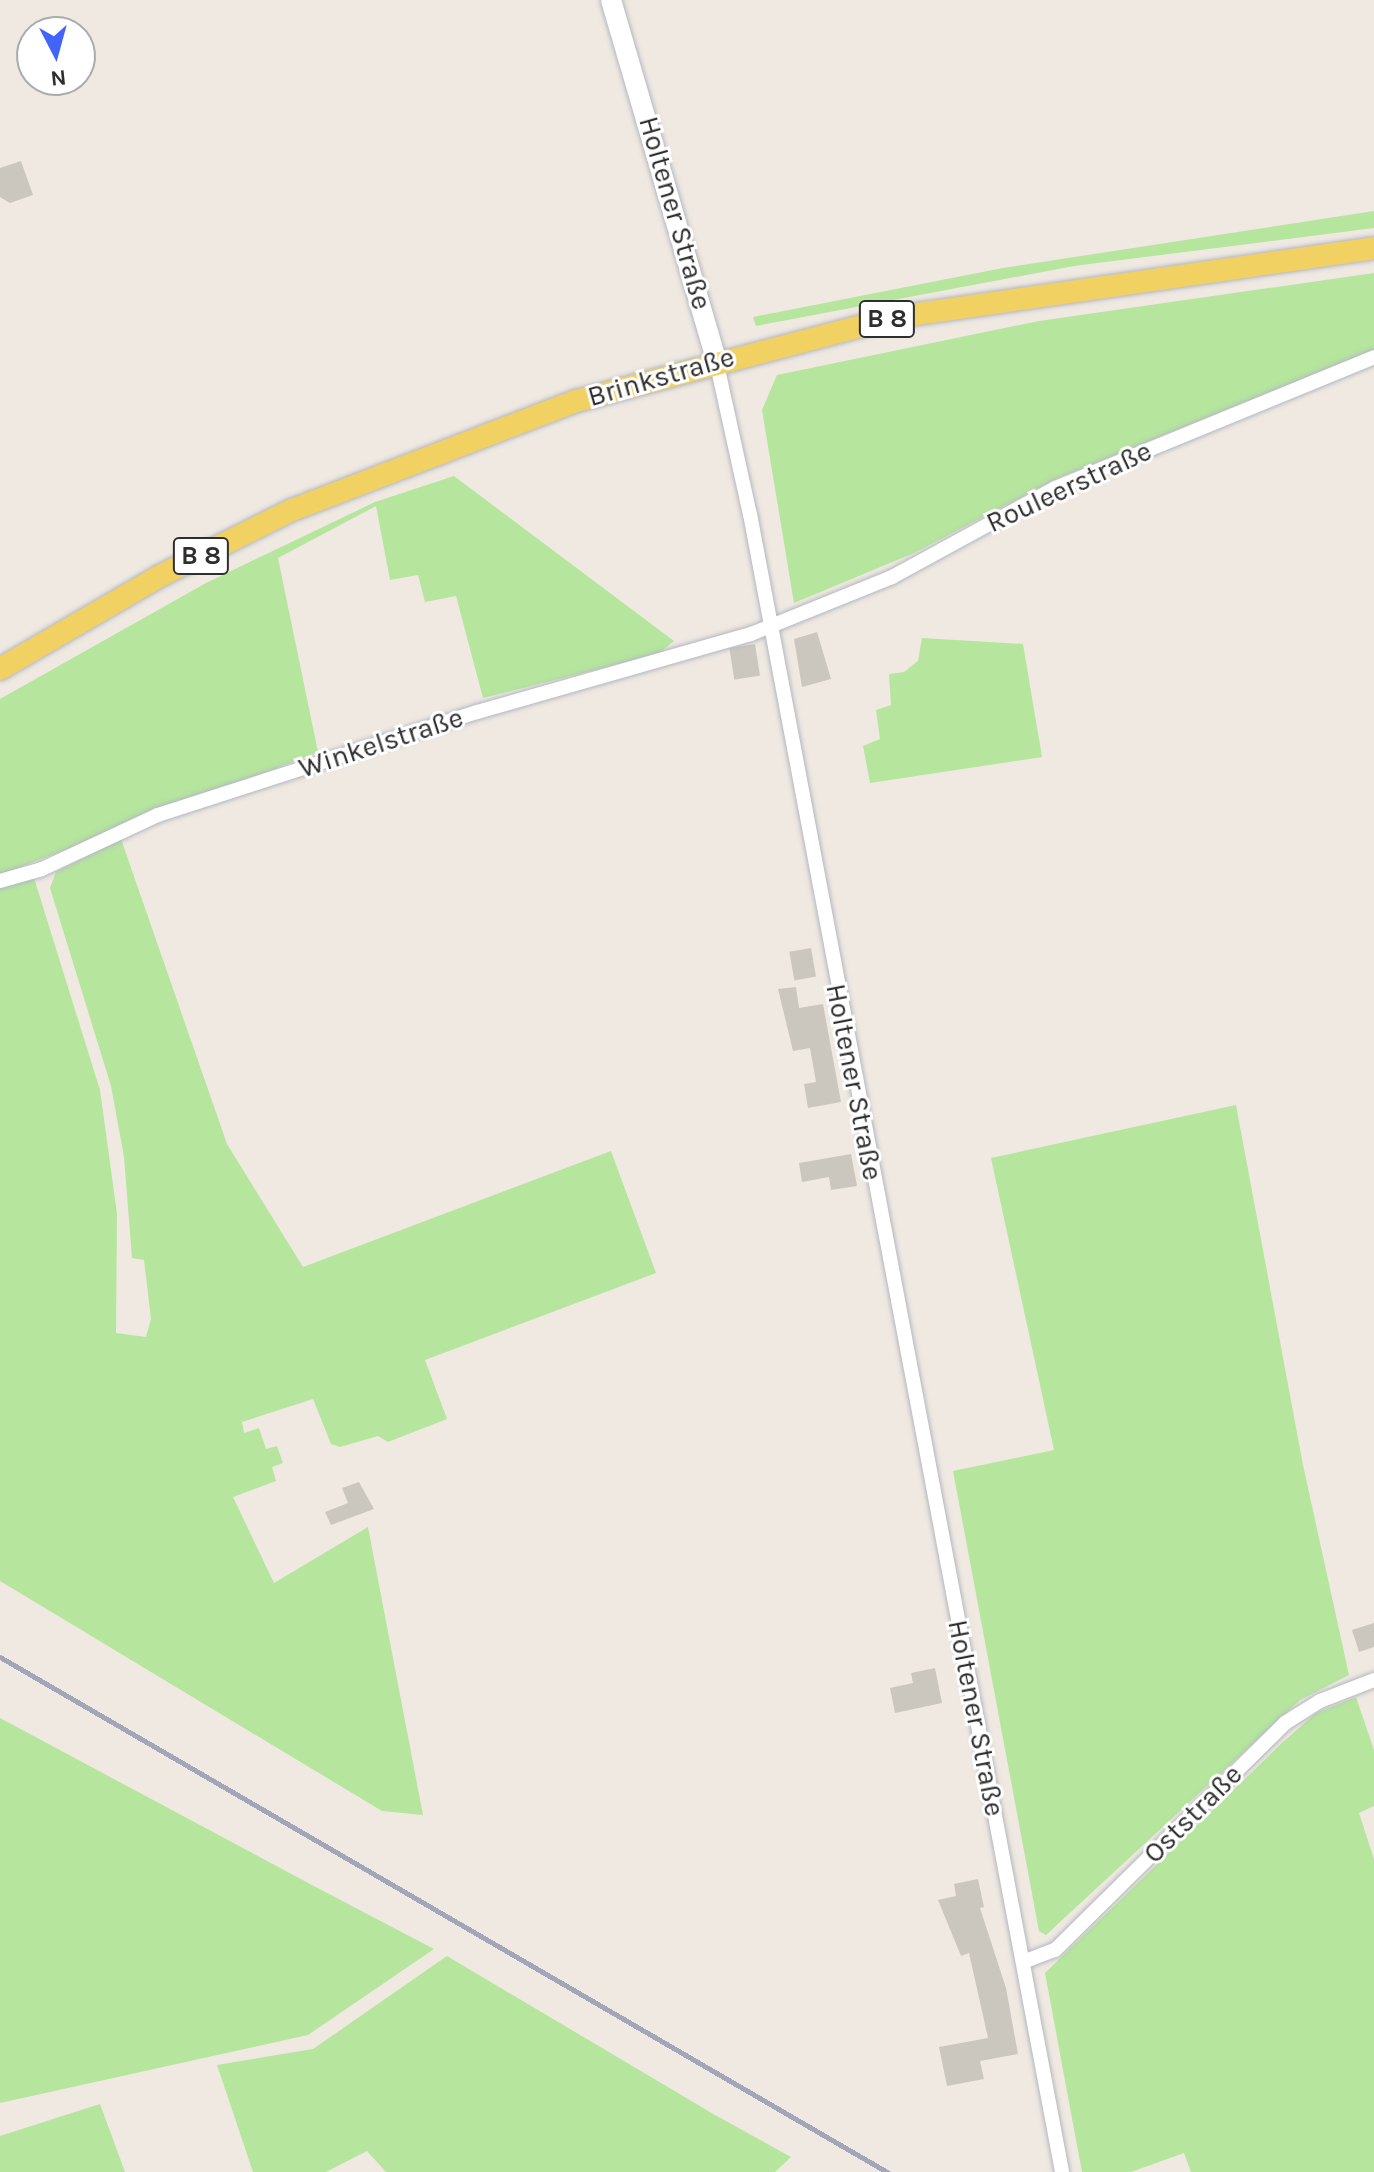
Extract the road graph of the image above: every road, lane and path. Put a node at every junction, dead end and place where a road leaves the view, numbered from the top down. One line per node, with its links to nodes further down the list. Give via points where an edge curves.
1 (611, 0): 4 (main road, Holtener Straße)
2 (1374, 248): 4 (main road, Brinkstraße / B 8, via 896,317)
3 (1374, 357): 5 (street, Rouleerstraße, via 1055,488 892,577)
4 (716, 360): 5 (street, Holtener Straße); 6 (main road, Brinkstraße / B 8, via 576,401 292,510 158,577)
5 (769, 625): 7 (street, Winkelstraße, via 158,815 42,869); 9 (street, Holtener Straße)
6 (0, 669)
7 (0, 881)
8 (1374, 1680): 9 (street, Oststraße, via 1320,1701 1285,1723 1055,1950)
9 (1023, 1962): 10 (street, Holtener Straße)
10 (1062, 2172)

